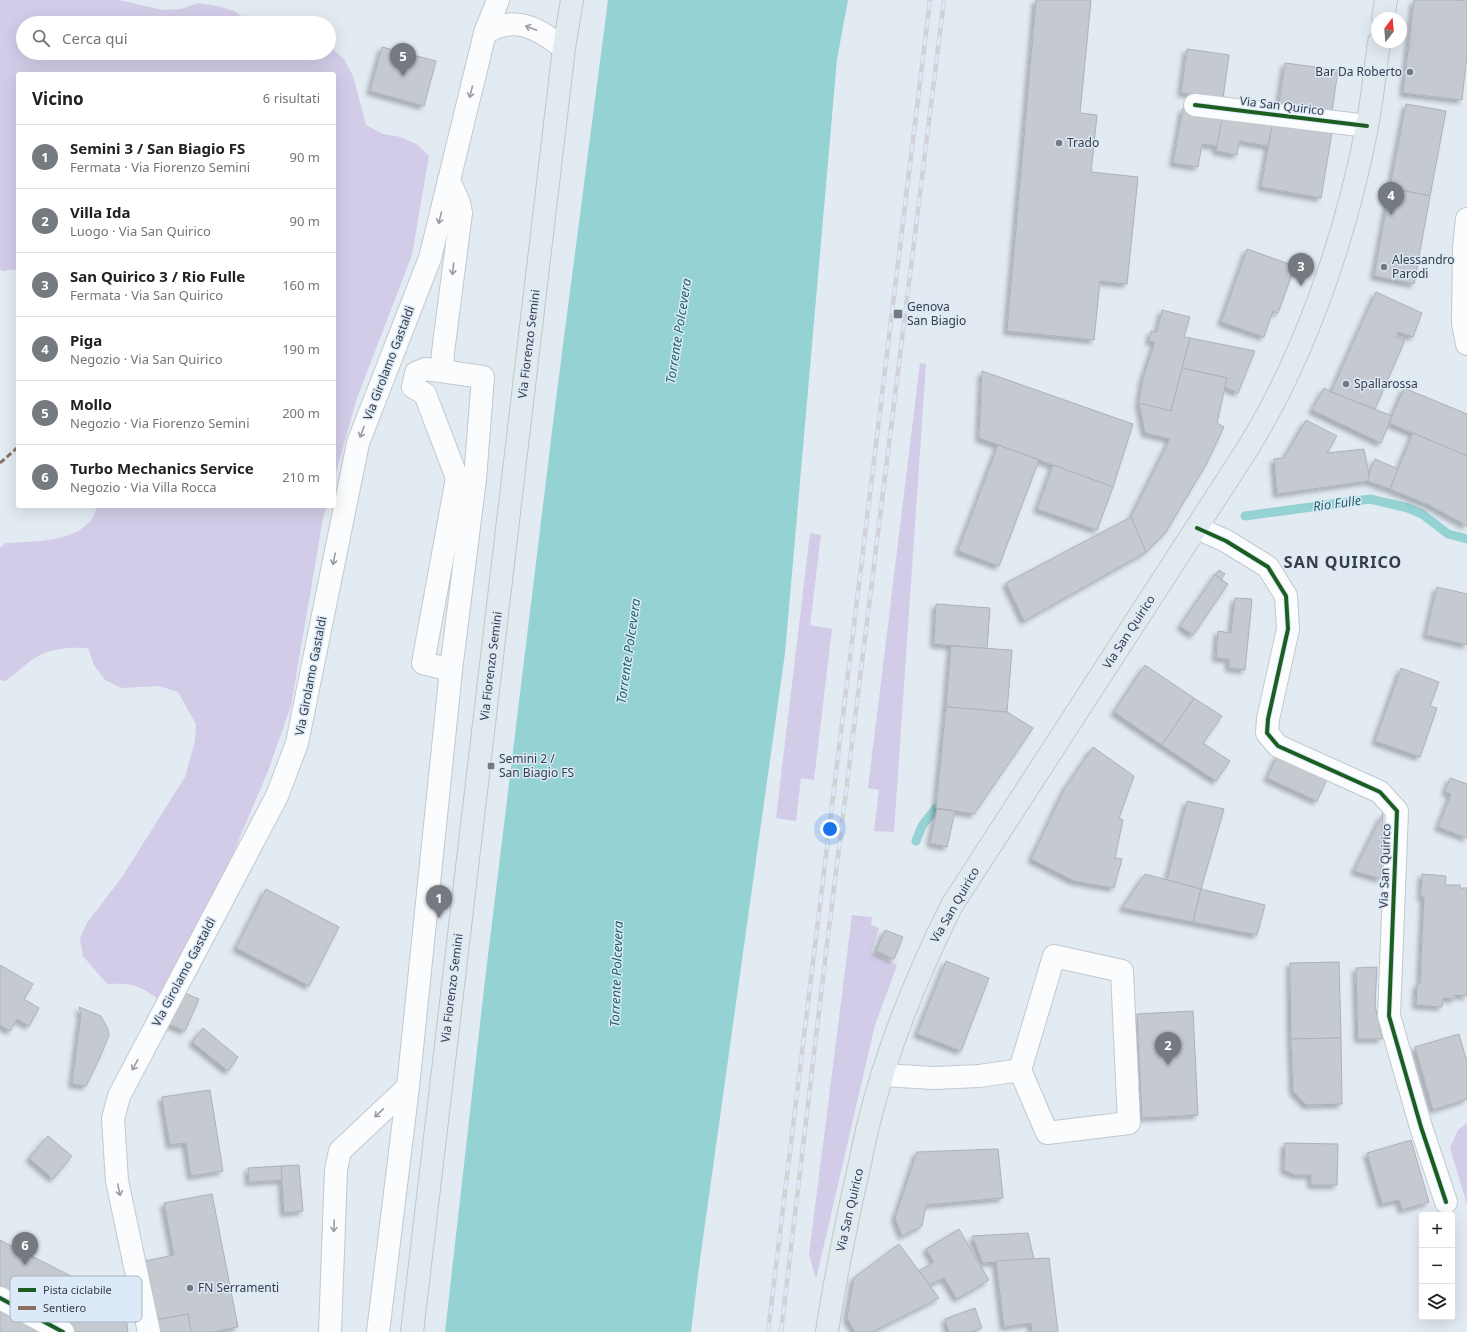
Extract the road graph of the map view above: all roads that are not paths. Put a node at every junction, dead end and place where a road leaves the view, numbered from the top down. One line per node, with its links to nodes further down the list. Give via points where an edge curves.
1 (498, 0): 5 (street, Via Girolamo Gastaldi)
2 (572, 0): 6 (main road, Via Fiorenzo Semini)
3 (1386, 0): 4 (main road)
4 (1384, 12)
5 (485, 33): 6 (street, one-way to 5, via 542,32 523,25 505,24); 10 (street, Via Girolamo Gastaldi, one-way to 10)
6 (564, 48): 29 (main road, Via Fiorenzo Semini)
7 (1378, 48): 9 (main road, Via San Quirico)
8 (1195, 106): 9 (street, Via San Quirico)
9 (1367, 126): 14 (main road, Via San Quirico, via 1339,240 1309,324 1273,405)
10 (449, 180): 13 (street, one-way to 13, via 461,213); 20 (street, Via Girolamo Gastaldi, one-way to 20, via 430,258 358,444 297,742 277,796 119,1096 113,1119 117,1181)
11 (1467, 219): 12 (street, via 1463,323)
12 (1467, 344)
13 (442, 371): 15 (street, via 483,377 476,479); 15 (street, via 426,369 416,373 413,387 425,394 457,478 423,663)
14 (1197, 528): 17 (main road, Via San Quirico, via 952,905 915,985); 19 (street, Via San Quirico, via 1226,541 1268,567 1286,596 1288,629 1267,733 1278,746 1380,792 1397,812 1389,1016)
15 (451, 670): 18 (street)
16 (1020, 1070): 16 (street, via 1054,956 1122,971 1129,1123 1048,1133); 17 (street, via 979,1076 934,1078)
17 (882, 1076): 30 (main road, Via San Quirico, via 870,1118 840,1254)
18 (408, 1087): 27 (street, one-way to 27, via 340,1150 336,1170); 28 (street)
19 (1446, 1202)
20 (137, 1276)
21 (0, 1298): 23 (street)
22 (142, 1299): 26 (street, Via Girolamo Gastaldi, one-way to 26)
23 (10, 1303)
24 (44, 1322): 25 (street)
25 (63, 1332)
26 (149, 1332)
27 (330, 1332)
28 (378, 1332)
29 (412, 1332)
30 (827, 1332)

